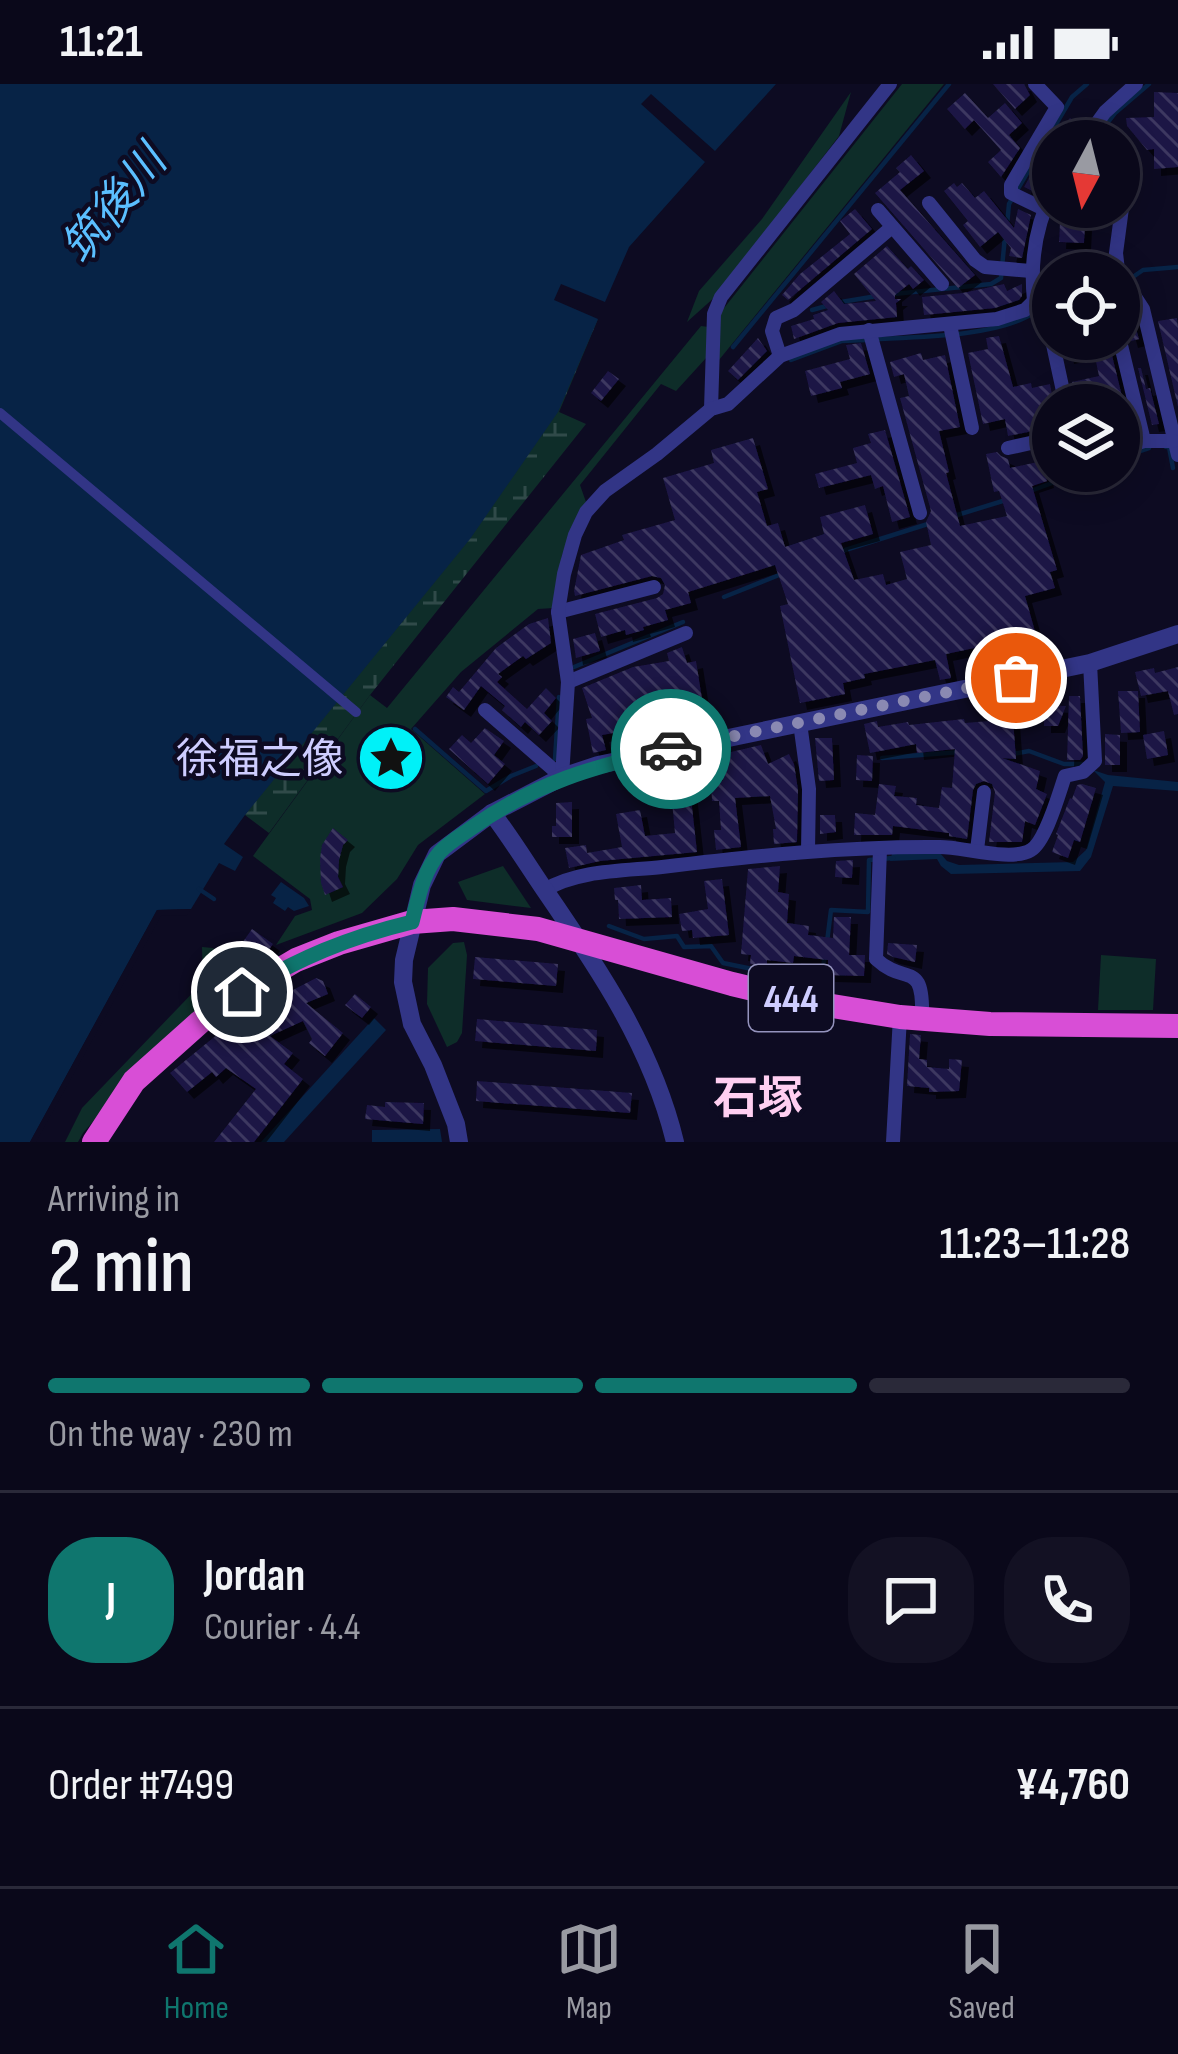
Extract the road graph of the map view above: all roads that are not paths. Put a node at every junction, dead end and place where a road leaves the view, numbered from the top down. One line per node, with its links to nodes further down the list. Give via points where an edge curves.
1 (890, 84): 22 (street, via 721,298)
2 (1035, 84): 4 (street, via 1057,107)
3 (1136, 84): 5 (street)
4 (1049, 120)
5 (1099, 120)
6 (1032, 149): 8 (street, via 1011,185 1014,196)
7 (929, 203): 12 (street, via 985,267)
8 (1032, 204)
9 (878, 210): 10 (street)
10 (892, 227): 13 (street); 14 (street)
11 (1040, 228): 12 (street)
12 (1031, 271)
13 (833, 277): 15 (street); 20 (street, via 776,318)
14 (942, 284)
15 (847, 293)
16 (1140, 304): 29 (street)
17 (1032, 305): 18 (street)
18 (952, 332): 19 (street); 24 (street)
19 (871, 336): 20 (street, via 840,334); 30 (street)
20 (780, 356): 22 (street, via 728,404)
21 (1124, 360): 25 (street)
22 (711, 409): 32 (street, via 586,512)
23 (0, 413): 38 (street)
24 (972, 428)
25 (1144, 441): 26 (street); 29 (street)
26 (1140, 442)
27 (1032, 443): 28 (street)
28 (1008, 448)
29 (1176, 448)
30 (920, 513)
31 (653, 586): 32 (street)
32 (558, 612): 36 (street)
33 (686, 633): 36 (street)
34 (1178, 634): 35 (street)
35 (1090, 662): 39 (street); 45 (street, via 1095,761 1065,776 1030,852)
36 (568, 682): 40 (street)
37 (485, 710): 40 (street)
38 (356, 712)
39 (800, 723): 40 (street); 44 (street)
40 (562, 777): 42 (street)
41 (984, 792): 45 (street)
42 (492, 813): 46 (street); 47 (street, via 437,854)
43 (880, 849): 44 (street); 45 (street); 49 (street, via 876,959 917,979)
44 (808, 850): 46 (street, via 609,873)
45 (977, 850)
46 (545, 890): 48 (street)
47 (412, 922): 48 (highway, 444, via 482,921); 51 (street, via 407,1005); 52 (highway, 444, via 296,960 242,992 134,1081)
48 (579, 938): 49 (highway, 444, via 732,984); 53 (street, via 648,1062)
49 (911, 1017): 50 (highway, 444); 54 (street)
50 (1178, 1026)
51 (457, 1133)
52 (97, 1139)
53 (675, 1142)
54 (893, 1142)

